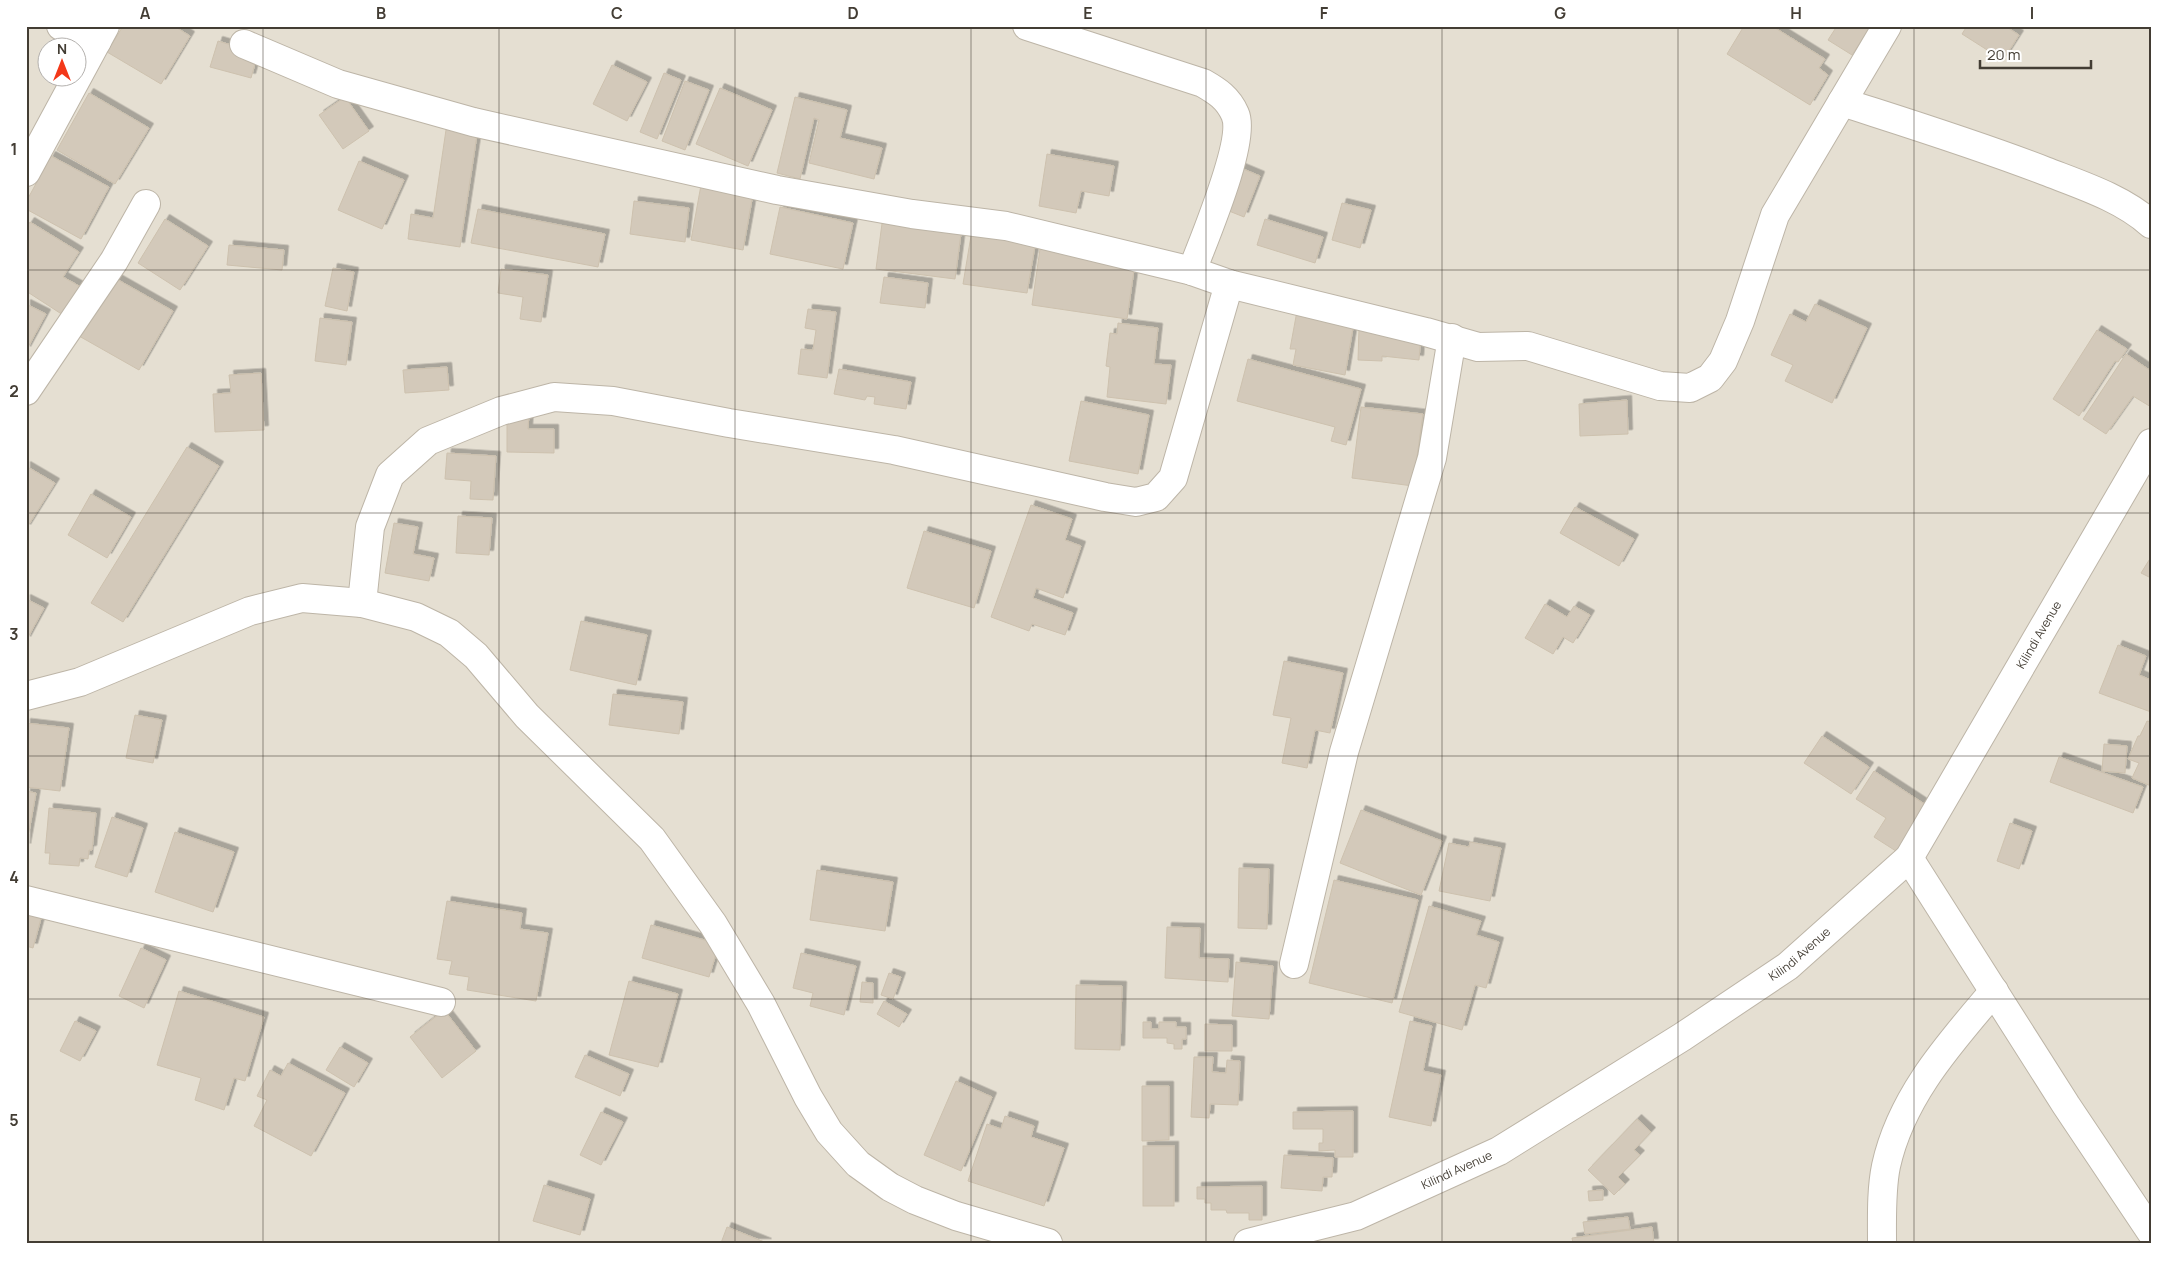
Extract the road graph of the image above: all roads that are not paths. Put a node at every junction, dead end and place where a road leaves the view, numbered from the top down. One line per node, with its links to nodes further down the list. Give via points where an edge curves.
1 (61, 26): 4 (street)
2 (1027, 26): 10 (street, via 1203,83 1224,95 1236,115 1234,154)
3 (1887, 26): 6 (street)
4 (101, 34): 7 (street)
5 (244, 44): 10 (street, via 338,84 473,122 777,190 912,214 1006,226)
6 (1842, 102): 9 (street, via 1988,149 2090,188 2140,214); 12 (street, via 1776,215 1724,360 1710,378 1690,388 1660,386 1528,346 1478,347)
7 (26, 172)
8 (146, 204): 13 (street, via 114,261)
9 (2151, 224)
10 (1192, 271): 11 (street)
11 (1229, 284): 12 (street); 15 (street, via 1173,478 1156,497 1136,502 1105,497 894,450 613,401 554,398 501,411 428,441 390,475 370,527)
12 (1452, 338): 19 (street, via 1432,458 1344,752)
13 (26, 391)
14 (2151, 443): 17 (street, Kilindi Avenue)
15 (362, 603): 16 (street, via 302,598 250,611 80,682); 23 (street, via 416,617 456,639 476,656 527,716 652,839 713,924 761,1004 829,1132 858,1164 915,1200 956,1216)
16 (26, 696)
17 (1909, 858): 20 (street); 24 (street, Kilindi Avenue, via 1788,966 1682,1037 1499,1151 1356,1216)
18 (26, 900): 21 (street)
19 (1294, 964)
20 (1994, 991): 22 (street); 25 (street, via 1944,1050 1898,1125 1886,1167)
21 (440, 1002)
22 (2151, 1232)
23 (1048, 1243)
24 (1248, 1243)
25 (1882, 1243)

